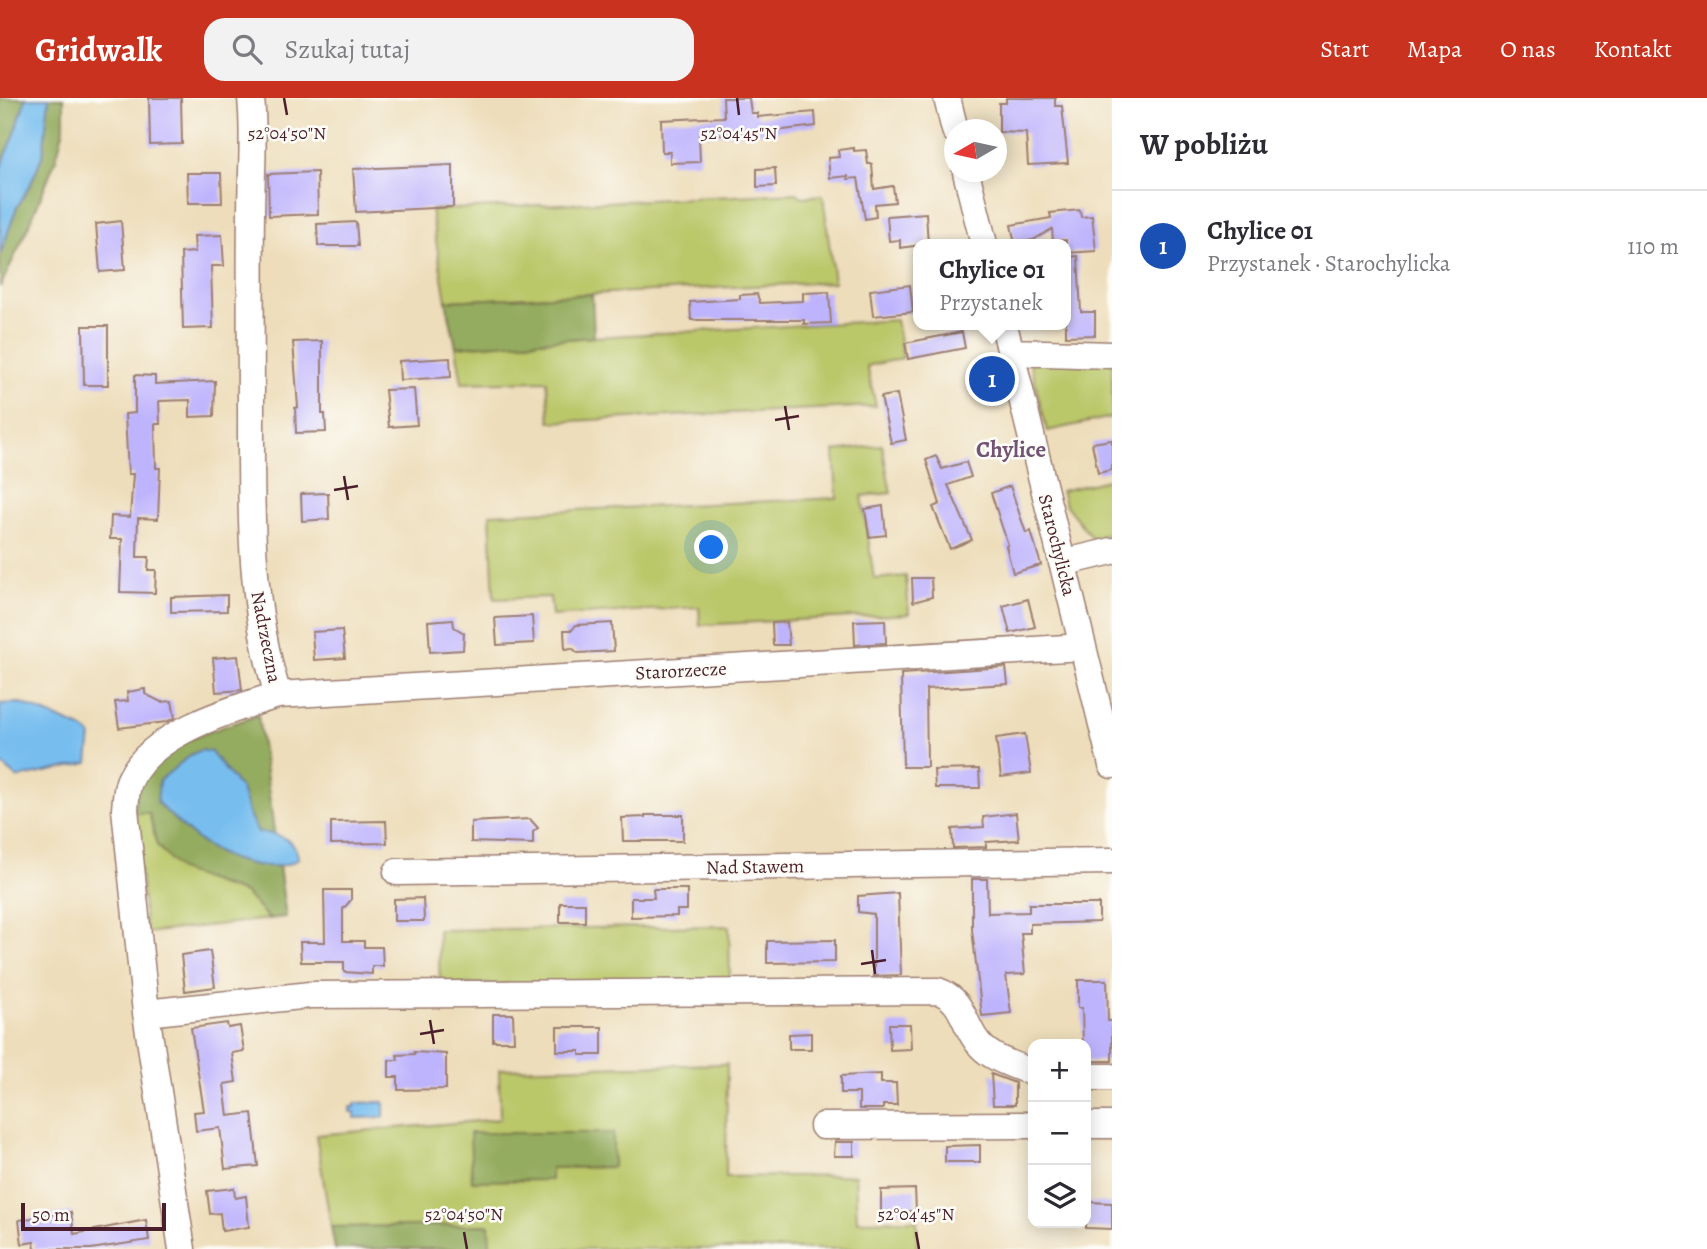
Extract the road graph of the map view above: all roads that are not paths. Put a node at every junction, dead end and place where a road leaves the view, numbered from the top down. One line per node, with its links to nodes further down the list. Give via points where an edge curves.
1 (251, 98): 12 (street, Nadrzeczna, via 251,510 257,604)
2 (947, 98): 3 (street)
3 (952, 119)
4 (968, 182): 5 (street)
5 (983, 239)
6 (1005, 330): 7 (street, Starochylicka)
7 (1011, 352): 8 (street); 10 (street, Starochylicka)
8 (1112, 355)
9 (1112, 551): 10 (street)
10 (1062, 563): 11 (street, Starochylicka)
11 (1083, 648): 12 (street, Starorzecze); 13 (street, Starochylicka)
12 (278, 695): 16 (street, Nadrzeczna, via 217,714 173,738 154,750 129,783 125,809)
13 (1112, 765)
14 (1112, 860): 15 (street, Nad Stawem)
15 (397, 872)
16 (146, 1013): 17 (street, via 310,995 938,991 956,1001 979,1045); 24 (street, Nadrzeczna)
17 (1028, 1071)
18 (1091, 1077): 19 (street)
19 (1112, 1077)
20 (1028, 1125): 23 (street)
21 (1091, 1125): 22 (street)
22 (1112, 1125)
23 (823, 1126)
24 (182, 1249)

